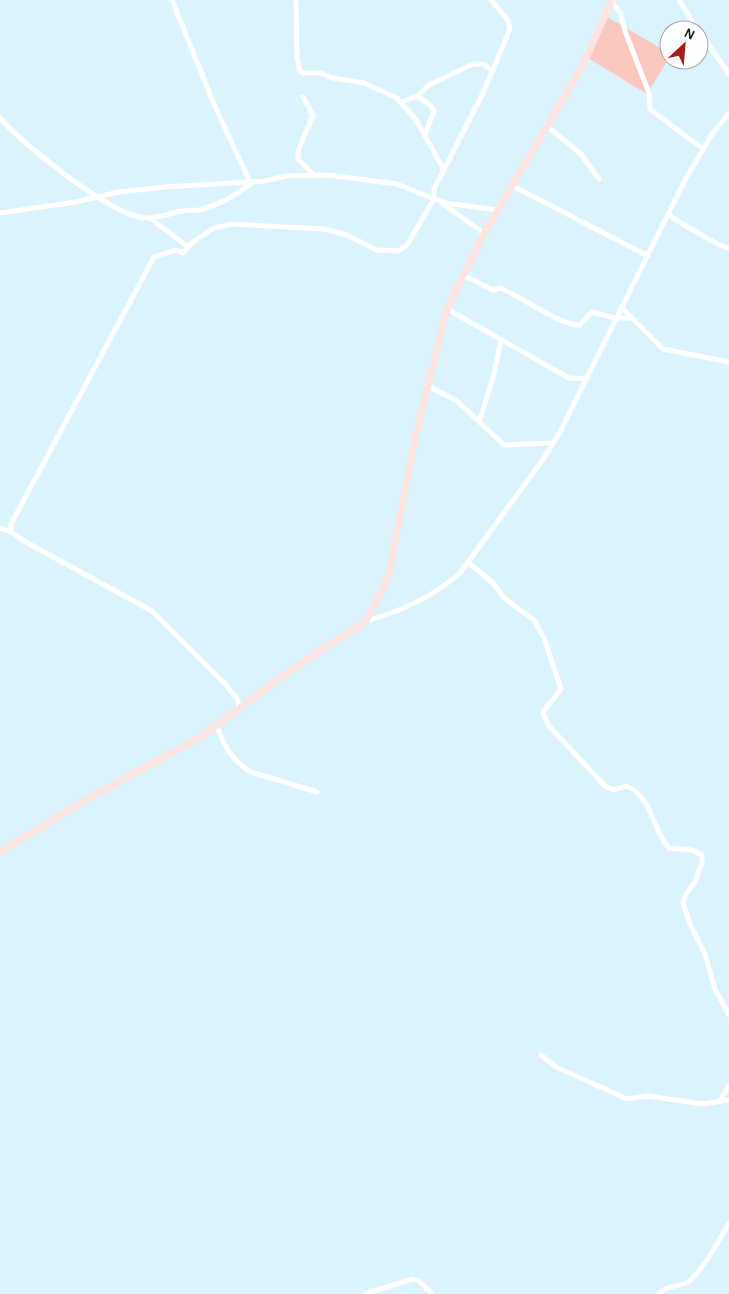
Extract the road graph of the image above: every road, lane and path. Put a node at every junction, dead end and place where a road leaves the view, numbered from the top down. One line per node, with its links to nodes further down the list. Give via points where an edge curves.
1 (172, 0): 21 (street, via 213,102)
2 (296, 0): 12 (street, via 297,57 301,72 320,72 333,78 364,83)
3 (491, 0): 8 (street, via 510,26)
4 (612, 0): 15 (street, via 582,67); 17 (street, via 620,12 650,93 650,109)
5 (679, 0): 6 (street)
6 (692, 20)
7 (709, 45): 9 (street)
8 (493, 70): 10 (street, via 482,64 473,64 429,85); 18 (street)
9 (729, 74)
10 (417, 96): 12 (street); 16 (street, via 434,111)
11 (302, 97): 19 (street, via 313,115 298,151 298,159)
12 (402, 102): 16 (street)
13 (729, 113): 17 (street)
14 (0, 118): 23 (street, via 45,158)
15 (548, 127): 20 (street, via 581,154); 22 (street)
16 (425, 134): 18 (street)
17 (703, 149): 27 (street)
18 (444, 170): 24 (street, via 433,191)
19 (314, 175): 21 (street); 24 (street, via 397,184)
20 (599, 179)
21 (252, 182): 23 (street, via 166,187); 28 (street, via 235,196 211,206)
22 (513, 186): 25 (street); 32 (street)
23 (98, 196): 26 (street); 28 (street, via 134,215)
24 (437, 200): 25 (street); 29 (street); 30 (street, via 407,245 393,252 377,250 347,235 324,229 233,224 214,228)
25 (498, 210): 29 (street)
26 (0, 213)
27 (668, 215): 31 (street, via 719,246); 32 (street)
28 (150, 218): 30 (street)
29 (484, 234): 33 (street)
30 (188, 248): 45 (street, via 183,253 169,251 152,259 14,518)
31 (729, 248)
32 (648, 256): 34 (street)
33 (463, 275): 35 (street); 36 (street, via 493,290 500,288 513,293 564,322 580,325 592,312)
34 (621, 307): 36 (street); 37 (street)
35 (447, 309): 38 (street); 41 (street)
36 (615, 318): 37 (street); 40 (street)
37 (630, 318): 39 (street, via 663,349)
38 (501, 340): 40 (street, via 569,378); 42 (street)
39 (729, 362)
40 (586, 379): 43 (street)
41 (428, 386): 42 (street, via 457,401); 47 (street, via 389,574)
42 (480, 420): 43 (street, via 490,434 504,444)
43 (553, 443): 46 (street)
44 (0, 528): 45 (street)
45 (11, 532): 48 (street, via 152,611 226,685 238,700)
46 (469, 563): 47 (street, via 442,586 388,614); 52 (street, via 494,584 504,598 528,614 539,628 561,689 543,712 548,725 605,786 614,790 626,786 638,792 655,818 668,848 692,850 702,855 695,882 683,902 705,954 715,989)
47 (366, 621): 48 (street)
48 (239, 708): 49 (street)
49 (217, 726): 50 (street, via 227,750 241,766); 51 (street)
50 (317, 792)
51 (0, 852)
52 (729, 1015)
53 (541, 1055): 56 (street, via 556,1067 627,1099 648,1096 703,1104)
54 (729, 1086): 56 (street)
55 (729, 1100): 56 (street)
56 (720, 1101)
57 (729, 1224): 60 (street, via 687,1282 666,1288)
58 (365, 1294): 59 (street, via 413,1279)
59 (432, 1294)
60 (659, 1294)

